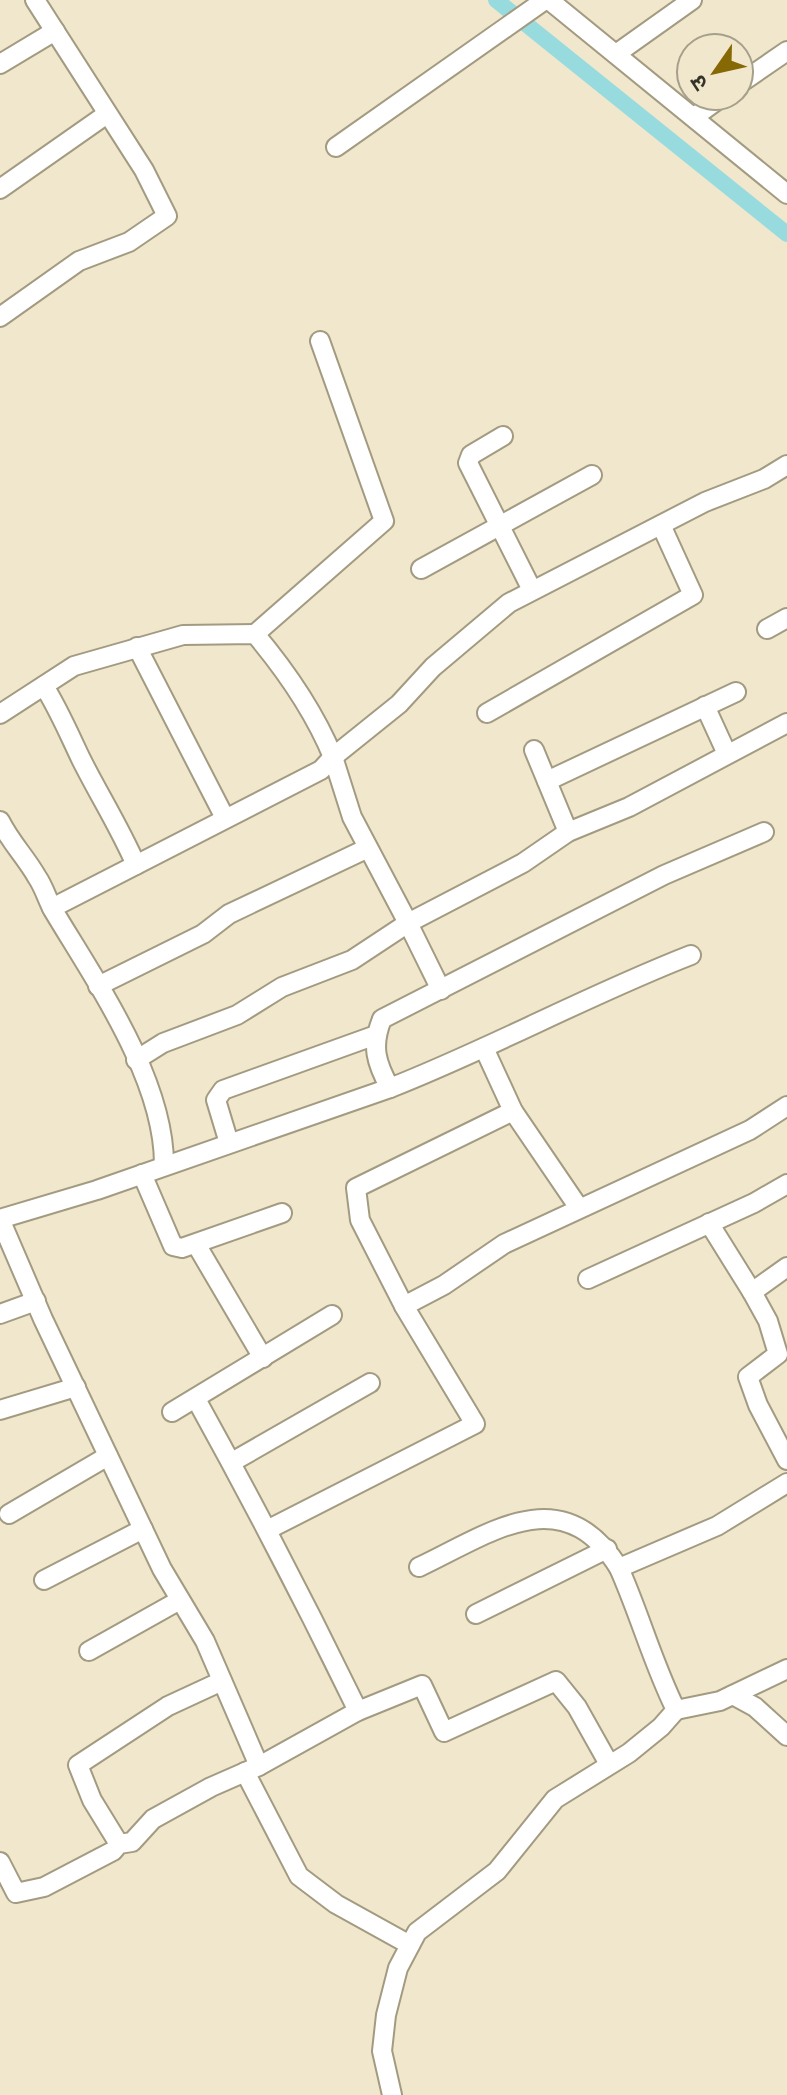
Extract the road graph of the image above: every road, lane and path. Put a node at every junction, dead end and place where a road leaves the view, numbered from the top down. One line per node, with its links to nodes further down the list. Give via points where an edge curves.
1 (35, 0): 4 (street)
2 (547, 0): 6 (street); 12 (street)
3 (692, 0): 6 (street)
4 (55, 31): 7 (street); 10 (street)
5 (787, 51): 8 (street)
6 (616, 54): 11 (street)
7 (0, 64)
8 (755, 73)
9 (701, 112): 11 (street)
10 (107, 114): 13 (street); 15 (street, via 167,216 129,242 79,261)
11 (694, 117): 14 (street)
12 (336, 147)
13 (0, 189)
14 (787, 194)
15 (0, 317)
16 (320, 341): 26 (street, via 384,521)
17 (503, 436): 20 (street, via 471,455 468,463)
18 (787, 465): 21 (street)
19 (592, 475): 20 (street)
20 (499, 525): 22 (street); 23 (street)
21 (661, 525): 23 (street); 31 (street, via 693,595)
22 (421, 569)
23 (531, 588): 36 (street, via 475,628 399,704)
24 (787, 618): 25 (street)
25 (767, 629)
26 (255, 634): 27 (street, via 183,635); 36 (street, via 289,674)
27 (137, 647): 28 (street, via 74,666); 38 (street)
28 (44, 686): 32 (street); 43 (street)
29 (736, 692): 30 (street)
30 (705, 706): 35 (street); 37 (street)
31 (487, 713)
32 (0, 714)
33 (787, 723): 35 (street)
34 (534, 750): 37 (street)
35 (727, 754): 40 (street, via 629,807)
36 (333, 757): 38 (street, via 321,770); 42 (street)
37 (547, 781): 40 (street)
38 (225, 818): 43 (street)
39 (0, 821): 44 (street)
40 (568, 832): 45 (street, via 523,863)
41 (764, 832): 48 (street, via 664,875)
42 (368, 848): 45 (street); 47 (street, via 229,914 203,934)
43 (136, 865): 44 (street)
44 (52, 908): 47 (street)
45 (408, 923): 48 (street); 51 (street, via 352,960 282,987 237,1015 163,1043)
46 (691, 955): 50 (street, via 620,982)
47 (98, 986): 51 (street)
48 (441, 990): 49 (street, via 382,1019)
49 (376, 1035): 52 (street, via 379,1068); 55 (street, via 223,1090 216,1100)
50 (484, 1048): 52 (street); 54 (street)
51 (136, 1060): 56 (street, via 164,1140)
52 (390, 1088): 55 (street)
53 (787, 1106): 59 (street, via 750,1130)
54 (513, 1111): 59 (street); 67 (street, via 356,1188 360,1220)
55 (229, 1143): 56 (street)
56 (164, 1166): 57 (street)
57 (142, 1174): 62 (street, via 173,1246); 66 (street, via 0,1219)
58 (787, 1184): 61 (street)
59 (579, 1208): 67 (street, via 504,1244)
60 (282, 1213): 62 (street)
61 (709, 1223): 64 (street); 65 (street)
62 (196, 1244): 71 (street)
63 (787, 1267): 65 (street)
64 (588, 1279)
65 (752, 1292): 70 (street)
66 (36, 1301): 68 (street); 73 (street)
67 (404, 1306): 83 (street, via 475,1424)
68 (0, 1314)
69 (332, 1315): 71 (street)
70 (782, 1352): 78 (street, via 748,1377)
71 (263, 1358): 74 (street)
72 (370, 1383): 79 (street)
73 (76, 1387): 75 (street); 77 (street)
74 (196, 1399): 76 (street); 79 (street)
75 (0, 1410)
76 (172, 1412)
77 (108, 1456): 81 (street); 82 (street)
78 (787, 1460)
79 (232, 1462): 83 (street)
80 (787, 1483): 86 (street, via 717,1526)
81 (9, 1514)
82 (143, 1529): 87 (street); 88 (street)
83 (269, 1529): 95 (street)
84 (607, 1549): 85 (street, via 583,1531 544,1516 518,1519); 86 (street); 89 (street)
85 (419, 1567)
86 (619, 1568): 94 (street)
87 (44, 1580)
88 (180, 1600): 90 (street); 92 (street)
89 (476, 1614)
90 (89, 1651)
91 (787, 1669): 93 (street)
92 (222, 1681): 98 (street); 99 (street, via 168,1706 78,1765)
93 (733, 1695): 94 (street); 96 (street)
94 (676, 1710): 97 (street)
95 (358, 1711): 97 (street, via 422,1685 444,1732 556,1681); 98 (street)
96 (787, 1736)
97 (609, 1764): 101 (street, via 555,1799 497,1871 417,1932)
98 (252, 1769): 99 (street, via 153,1819 132,1842); 101 (street, via 299,1876 336,1904)
99 (119, 1844): 100 (street, via 44,1887 16,1893)
100 (0, 1862)
101 (410, 1945): 102 (street, via 386,2015 382,2051)
102 (392, 2095)

